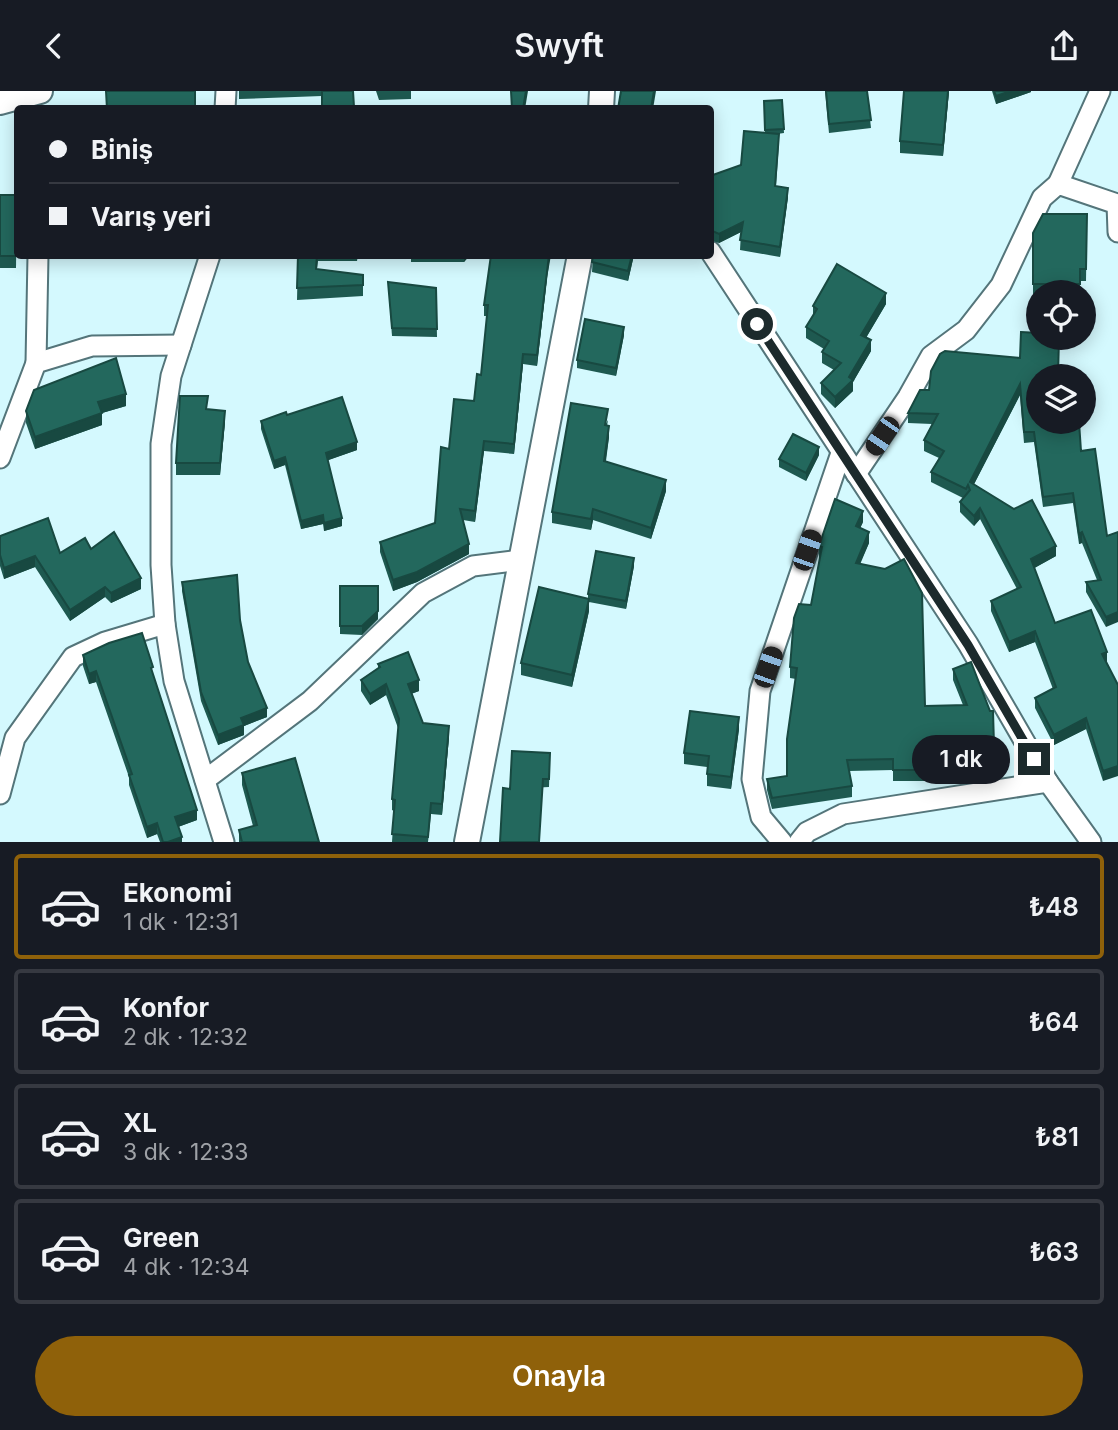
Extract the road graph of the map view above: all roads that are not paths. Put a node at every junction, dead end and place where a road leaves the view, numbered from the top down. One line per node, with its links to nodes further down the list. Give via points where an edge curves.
1 (40, 91): 3 (street)
2 (1100, 91): 4 (street)
3 (0, 102)
4 (1058, 184): 5 (street, via 1117,204); 14 (street, via 1042,198 1001,285 966,330 931,356)
5 (1118, 232)
6 (714, 257): 12 (street)
7 (38, 259): 11 (street)
8 (209, 259): 10 (street)
9 (579, 259): 15 (street)
10 (181, 345): 11 (street, via 92,346); 16 (street, via 171,376 161,444)
11 (36, 363): 13 (street)
12 (841, 453): 14 (street); 22 (street, via 760,691 752,779 761,817)
13 (0, 458)
14 (856, 474): 18 (street, via 968,645)
15 (521, 560): 17 (street, via 473,566 423,593 310,701); 21 (street)
16 (165, 625): 17 (street, via 174,681); 19 (street, via 105,642 73,657 15,738)
17 (205, 780): 20 (street)
18 (1048, 782): 23 (street, via 843,814 807,832); 24 (street)
19 (0, 793)
20 (224, 842)
21 (467, 842)
22 (782, 842)
23 (799, 842)
24 (1091, 842)

